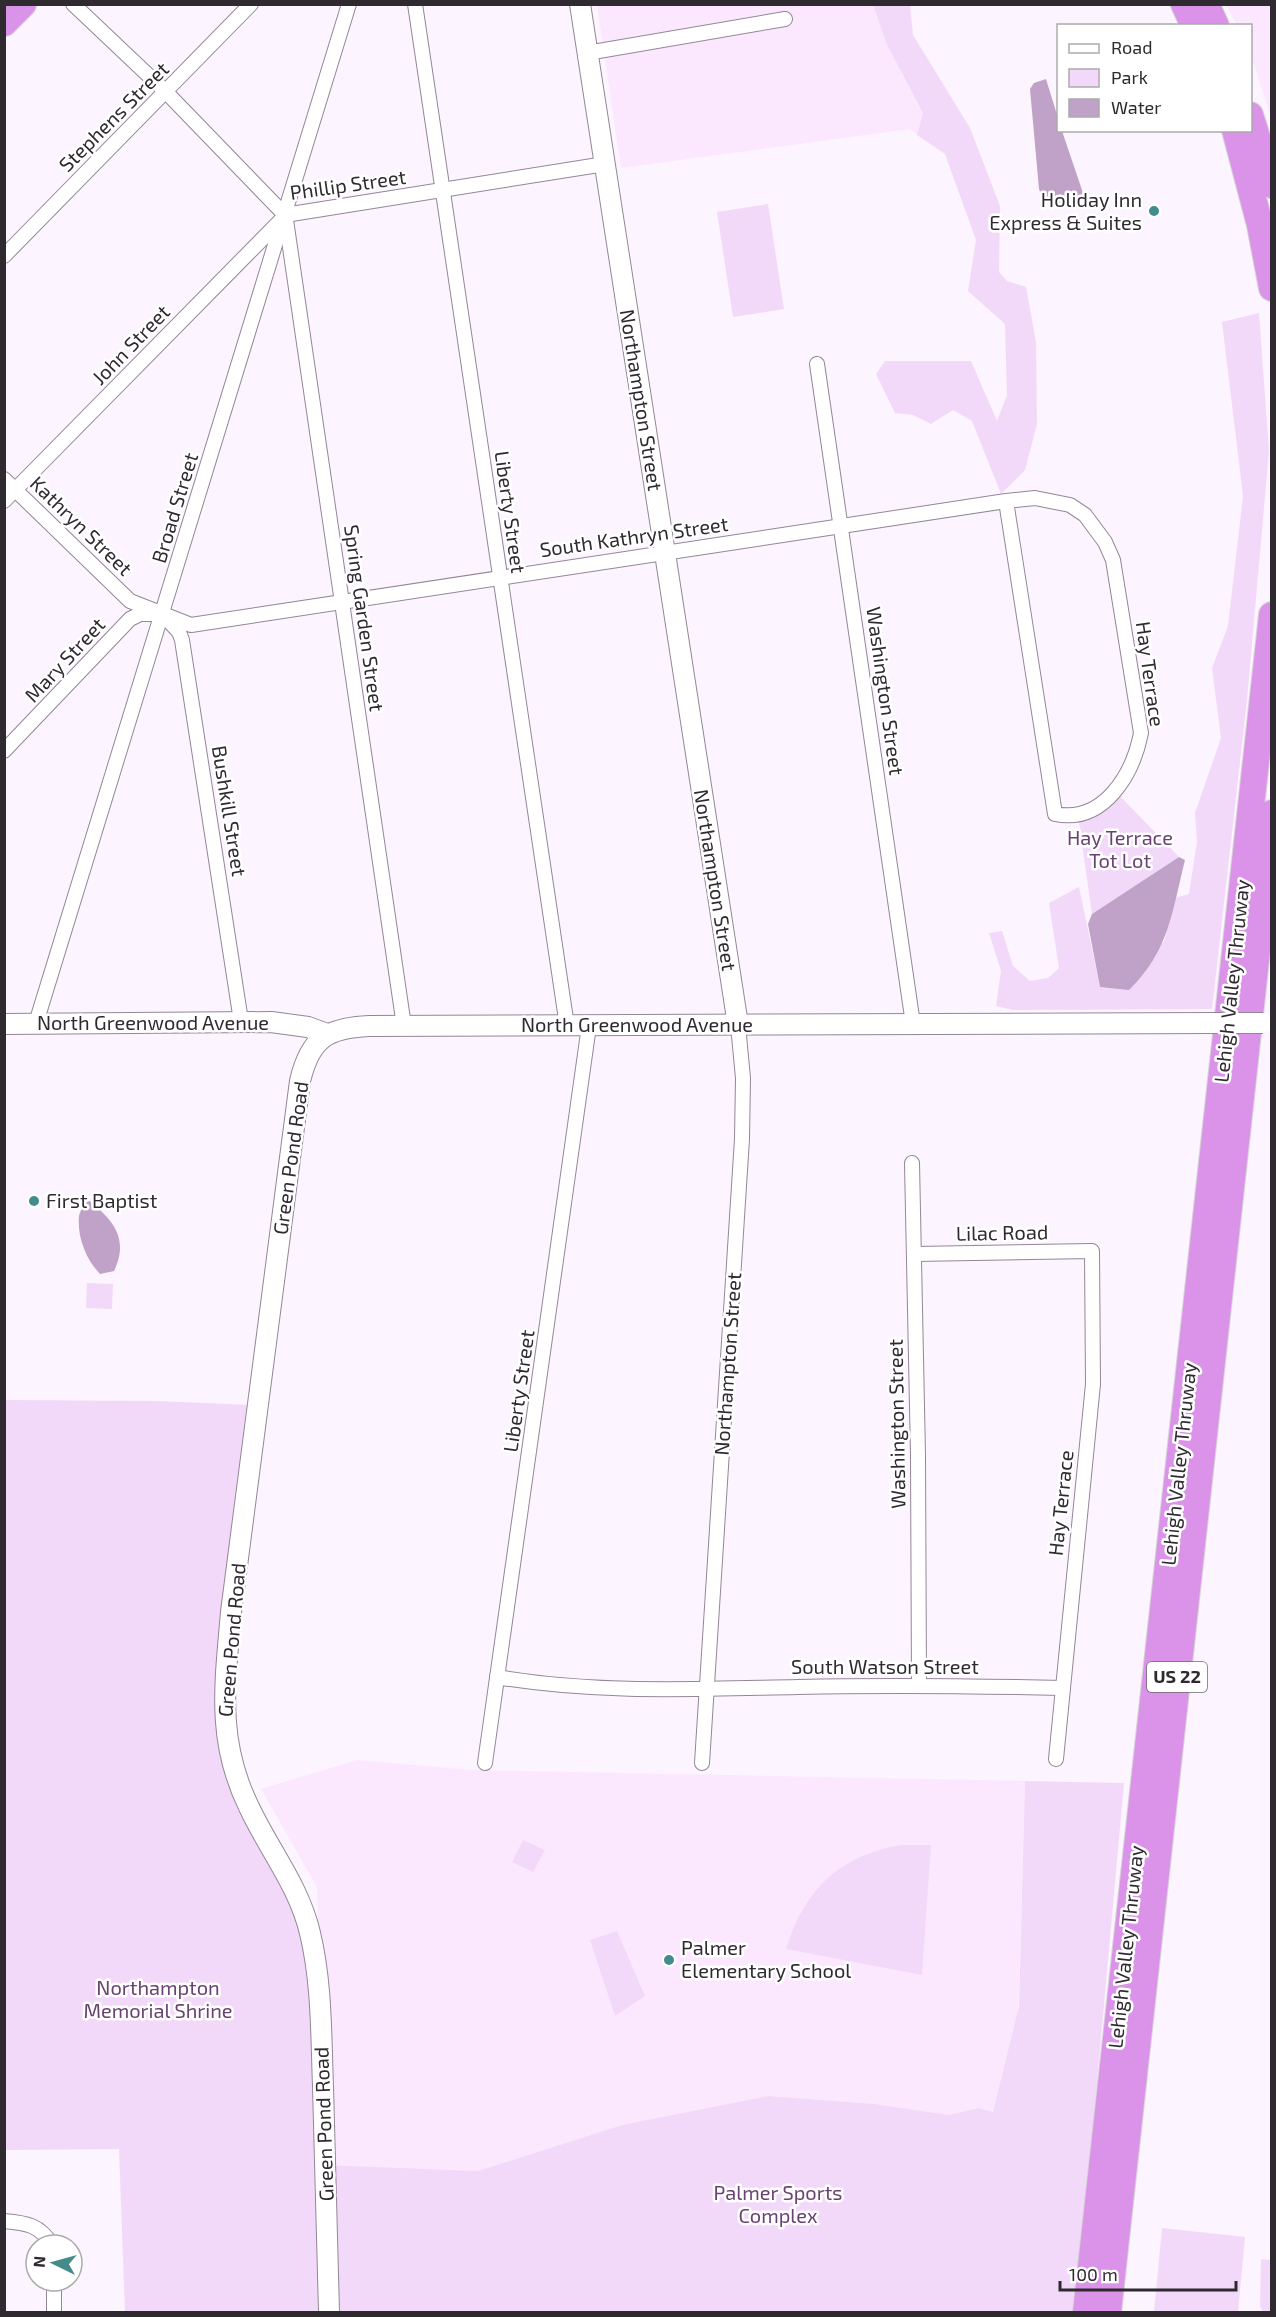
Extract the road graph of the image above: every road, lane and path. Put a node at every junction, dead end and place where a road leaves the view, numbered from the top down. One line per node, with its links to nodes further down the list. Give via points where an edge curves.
1 (23, 4): 10 (highway)
2 (73, 4): 14 (street, Phillip Street)
3 (251, 4): 14 (street, Stephens Street)
4 (348, 4): 20 (street, Broad Street)
5 (415, 4): 19 (street, Liberty Street)
6 (580, 4): 13 (street, Northampton Street)
7 (1184, 4): 11 (highway)
8 (1206, 4): 12 (highway)
9 (785, 19): 13 (street)
10 (4, 23)
11 (1193, 24)
12 (1215, 24)
13 (587, 53): 17 (street, Northampton Street)
14 (166, 92): 20 (street, Phillip Street); 21 (street, Stephens Street)
15 (1252, 118): 18 (highway)
16 (1236, 132): 22 (highway)
17 (605, 164): 19 (street, Phillip Street); 29 (street, Northampton Street)
18 (1272, 185)
19 (442, 190): 20 (street, Phillip Street); 30 (street, Liberty Street)
20 (285, 215): 25 (street, John Street); 31 (street, Spring Garden Street); 32 (street, Broad Street)
21 (4, 256)
22 (1272, 288)
23 (817, 364): 28 (street, Washington Street)
24 (4, 479): 25 (street, Kathryn Street)
25 (16, 490): 26 (street, John Street); 32 (street, Kathryn Street, via 130,601)
26 (4, 501)
27 (1006, 501): 27 (street, Hay Terrace, via 1055,814 1078,816 1115,791 1136,757 1141,733 1113,560 1096,528 1070,505 1035,498); 28 (street, South Kathryn Street)
28 (841, 526): 29 (street, South Kathryn Street); 40 (street, Washington Street)
29 (665, 552): 30 (street, South Kathryn Street); 41 (street, Northampton Street)
30 (500, 576): 31 (street, South Kathryn Street); 43 (street, Liberty Street)
31 (342, 601): 32 (street, South Kathryn Street, via 191,625); 42 (street, Spring Garden Street)
32 (162, 615): 34 (street, Mary Street, via 140,614 130,619); 36 (street, Bushkill Street, via 174,625 182,640); 37 (street, Broad Street)
33 (1272, 615): 61 (highway, Lehigh Valley Thruway / US 22)
34 (4, 751)
35 (1272, 813): 62 (highway, Lehigh Valley Thruway / US 22)
36 (241, 1021): 37 (street, North Greenwood Avenue); 45 (street, North Greenwood Avenue, via 295,1024)
37 (36, 1023): 39 (street, North Greenwood Avenue)
38 (1267, 1023): 40 (street, North Greenwood Avenue, bridge)
39 (5, 1024)
40 (913, 1024): 41 (street, North Greenwood Avenue)
41 (738, 1025): 44 (street, North Greenwood Avenue); 52 (street, Northampton Street, via 743,1078 742,1139)
42 (404, 1026): 43 (street, North Greenwood Avenue); 45 (street, North Greenwood Avenue, via 353,1027)
43 (567, 1026): 44 (street, North Greenwood Avenue)
44 (589, 1026): 49 (street, Liberty Street)
45 (327, 1034): 60 (street, Green Pond Road, via 308,1054 300,1081 231,1612 225,1697 229,1757 249,1808 296,1891 310,1932 320,1989)
46 (912, 1163): 48 (street, Washington Street)
47 (1092, 1251): 48 (street, Lilac Road); 51 (street, Hay Terrace, via 1093,1384)
48 (914, 1254): 50 (street, Washington Street)
49 (497, 1677): 52 (street, South Watson Street, via 563,1688); 54 (street, Liberty Street)
50 (919, 1684): 51 (street, South Watson Street); 52 (street, South Watson Street)
51 (1063, 1688): 53 (street, Hay Terrace)
52 (707, 1689): 55 (street, Northampton Street)
53 (1056, 1759)
54 (485, 1762)
55 (702, 1763)
56 (4, 2221): 57 (street, via 33,2225)
57 (44, 2233)
58 (54, 2293): 59 (street)
59 (54, 2313)
60 (329, 2313)
61 (1086, 2313)
62 (1108, 2313)

